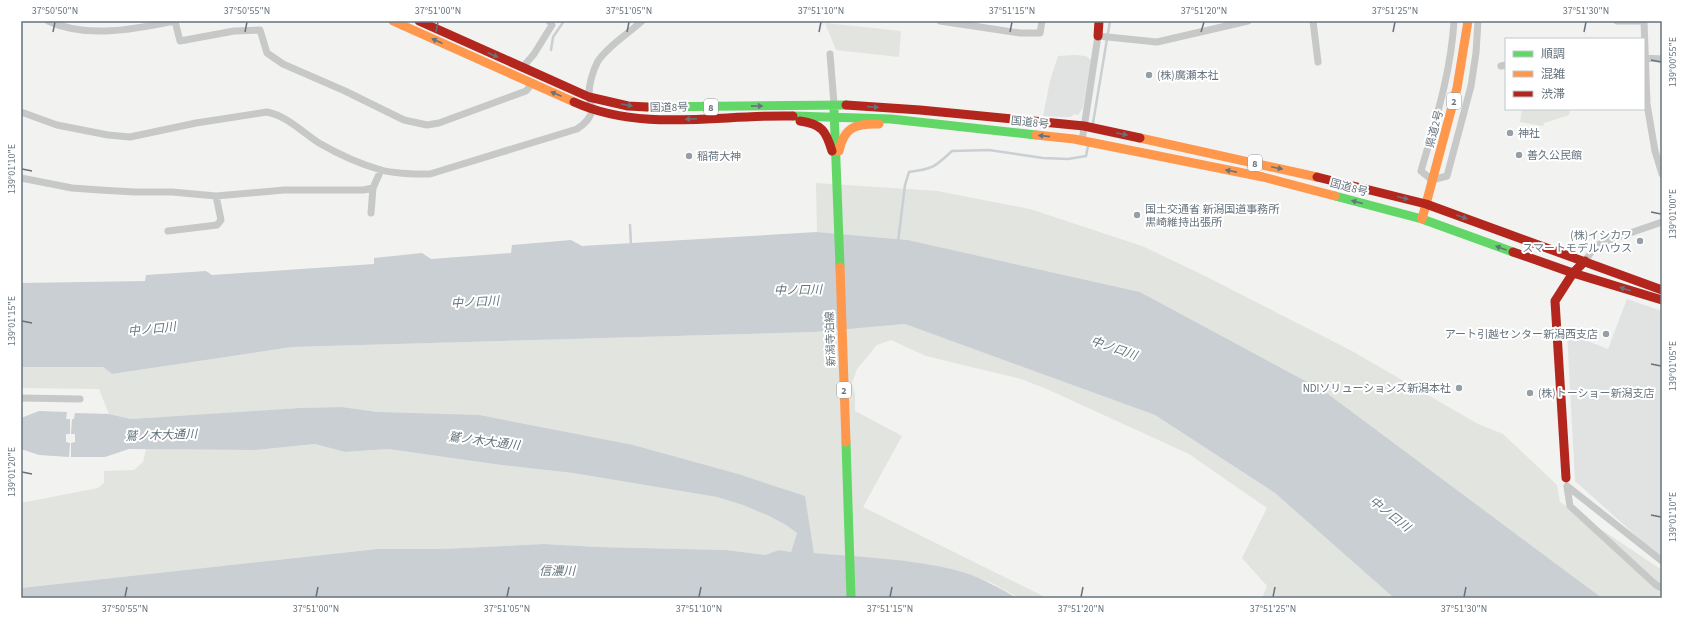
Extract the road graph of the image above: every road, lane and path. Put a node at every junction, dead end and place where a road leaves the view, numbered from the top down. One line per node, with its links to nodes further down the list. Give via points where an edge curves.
1 (48, 21): 2 (street, via 80,29 111,31)
2 (175, 21): 24 (street, via 180,41 234,31 260,30 267,54 283,64 404,120 438,123 526,91)
3 (393, 21): 24 (main road, 国道8号 / 8, one-way to 3)
4 (419, 21): 23 (main road, 国道8号 / 8, one-way to 23)
5 (549, 21): 23 (street, via 552,25)
6 (642, 21): 25 (street, via 605,52 598,62)
7 (940, 21): 16 (street)
8 (1042, 21): 16 (street, via 1040,33 1020,33)
9 (1099, 21): 17 (main road)
10 (1248, 21): 17 (street, via 1157,42)
11 (1313, 21): 22 (street)
12 (1454, 21): 39 (street, via 1446,83 1421,171)
13 (1468, 21): 39 (main road, 県道2号 / 2, via 1457,88)
14 (1478, 21): 39 (street, via 1471,86 1447,176)
15 (1617, 21): 18 (street, via 1644,21)
16 (994, 25)
17 (1098, 36): 32 (street)
18 (1644, 38)
19 (830, 54): 26 (street)
20 (1645, 58): 21 (street); 34 (street, via 1647,104)
21 (1662, 59)
22 (1318, 62)
23 (522, 68): 25 (main road, 国道8号 / 8)
24 (532, 84): 27 (main road, 国道8号 / 8, one-way to 24)
25 (589, 97): 26 (main road, 国道8号 / 8, one-way to 26, via 649,108); 27 (street)
26 (834, 104): 30 (main road, 新潟寺泊線 / 2); 32 (main road, 国道8号 / 8, one-way to 32)
27 (592, 110): 29 (main road, 国道8号 / 8, one-way to 27, via 652,120 627,118); 36 (street, via 589,118 577,129 430,174)
28 (21, 112): 36 (street, via 57,125 108,135 130,136 267,112 276,114 340,154)
29 (786, 116): 30 (main road, 国道8号 / 8); 35 (main road, via 821,127)
30 (835, 116): 31 (main road, 国道8号 / 8); 35 (main road, 新潟寺泊線 / 2)
31 (910, 121): 33 (main road, 国道8号 / 8, one-way to 31); 35 (main road, via 900,125 855,126 842,138)
32 (1084, 126): 33 (street); 42 (main road, 国道8号 / 8, one-way to 42, via 1298,172)
33 (1082, 140): 44 (main road, 国道8号 / 8, one-way to 33, via 1263,177)
34 (1659, 150): 37 (street)
35 (836, 163): 57 (main road, 新潟寺泊線 / 2)
36 (381, 170): 40 (street)
37 (1662, 174)
38 (21, 178): 41 (street, via 72,188)
39 (1432, 180): 42 (main road, 県道2号 / 2)
40 (373, 188): 41 (street, via 284,190); 43 (street)
41 (216, 196): 46 (street, via 221,220 217,225)
42 (1426, 204): 44 (main road, 県道2号 / 2); 47 (main road, 国道8号 / 8, one-way to 47)
43 (371, 213)
44 (1422, 219): 48 (main road, 国道8号 / 8, one-way to 44)
45 (1662, 222): 47 (street, via 1601,243)
46 (168, 231)
47 (1585, 261): 48 (main road); 49 (main road, 国道8号 / 8)
48 (1573, 273): 50 (main road, 国道8号 / 8, one-way to 48); 53 (main road, via 1555,301)
49 (1662, 290)
50 (1662, 300)
51 (21, 398): 52 (street)
52 (80, 399)
53 (1567, 483): 54 (street); 55 (street, via 1570,506)
54 (1662, 561)
55 (1659, 586): 56 (street)
56 (1662, 592)
57 (851, 598)

